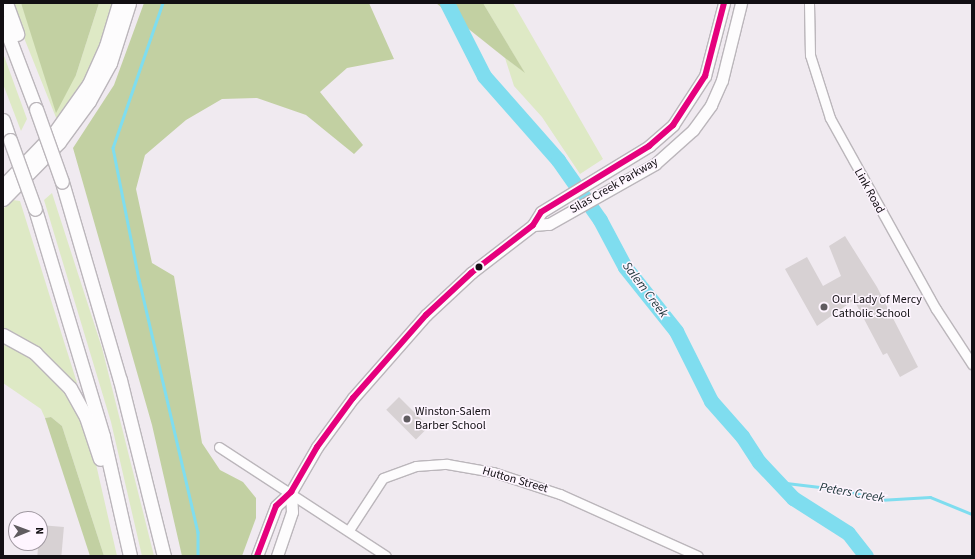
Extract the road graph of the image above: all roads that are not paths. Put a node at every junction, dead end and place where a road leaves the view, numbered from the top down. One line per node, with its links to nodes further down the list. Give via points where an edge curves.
1 (6, 3): 8 (highway, via 20,42)
2 (119, 3): 10 (highway, via 106,46 88,84 55,132)
3 (129, 3): 11 (highway, via 110,64 89,101 59,142)
4 (724, 3): 12 (main road, Silas Creek Parkway, via 710,61 685,110 662,136 562,196 541,212)
5 (741, 3): 12 (main road, Silas Creek Parkway, via 734,42 711,105 693,130 655,164 549,224)
6 (809, 3): 14 (street, Link Road, via 810,55 830,118 936,309)
7 (3, 22): 8 (highway)
8 (20, 65): 20 (highway, bridge, via 62,182 120,380)
9 (3, 120): 17 (highway, bridge, via 35,209 103,436)
10 (3, 186)
11 (3, 199)
12 (533, 225): 16 (main road, Silas Creek Parkway, via 459,284 405,338 328,431)
13 (3, 335): 17 (highway, via 35,353 70,388 93,434 113,513)
14 (972, 364)
15 (219, 447): 16 (street)
16 (291, 492): 18 (street); 21 (main road, Silas Creek Parkway, via 276,506); 22 (main road, via 292,512)
17 (125, 529): 19 (highway)
18 (349, 530): 23 (street); 24 (street, Hutton Street, via 383,478 416,466 447,464 493,472 560,494)
19 (130, 556)
20 (164, 556)
21 (257, 556)
22 (277, 556)
23 (386, 556)
24 (698, 556)

